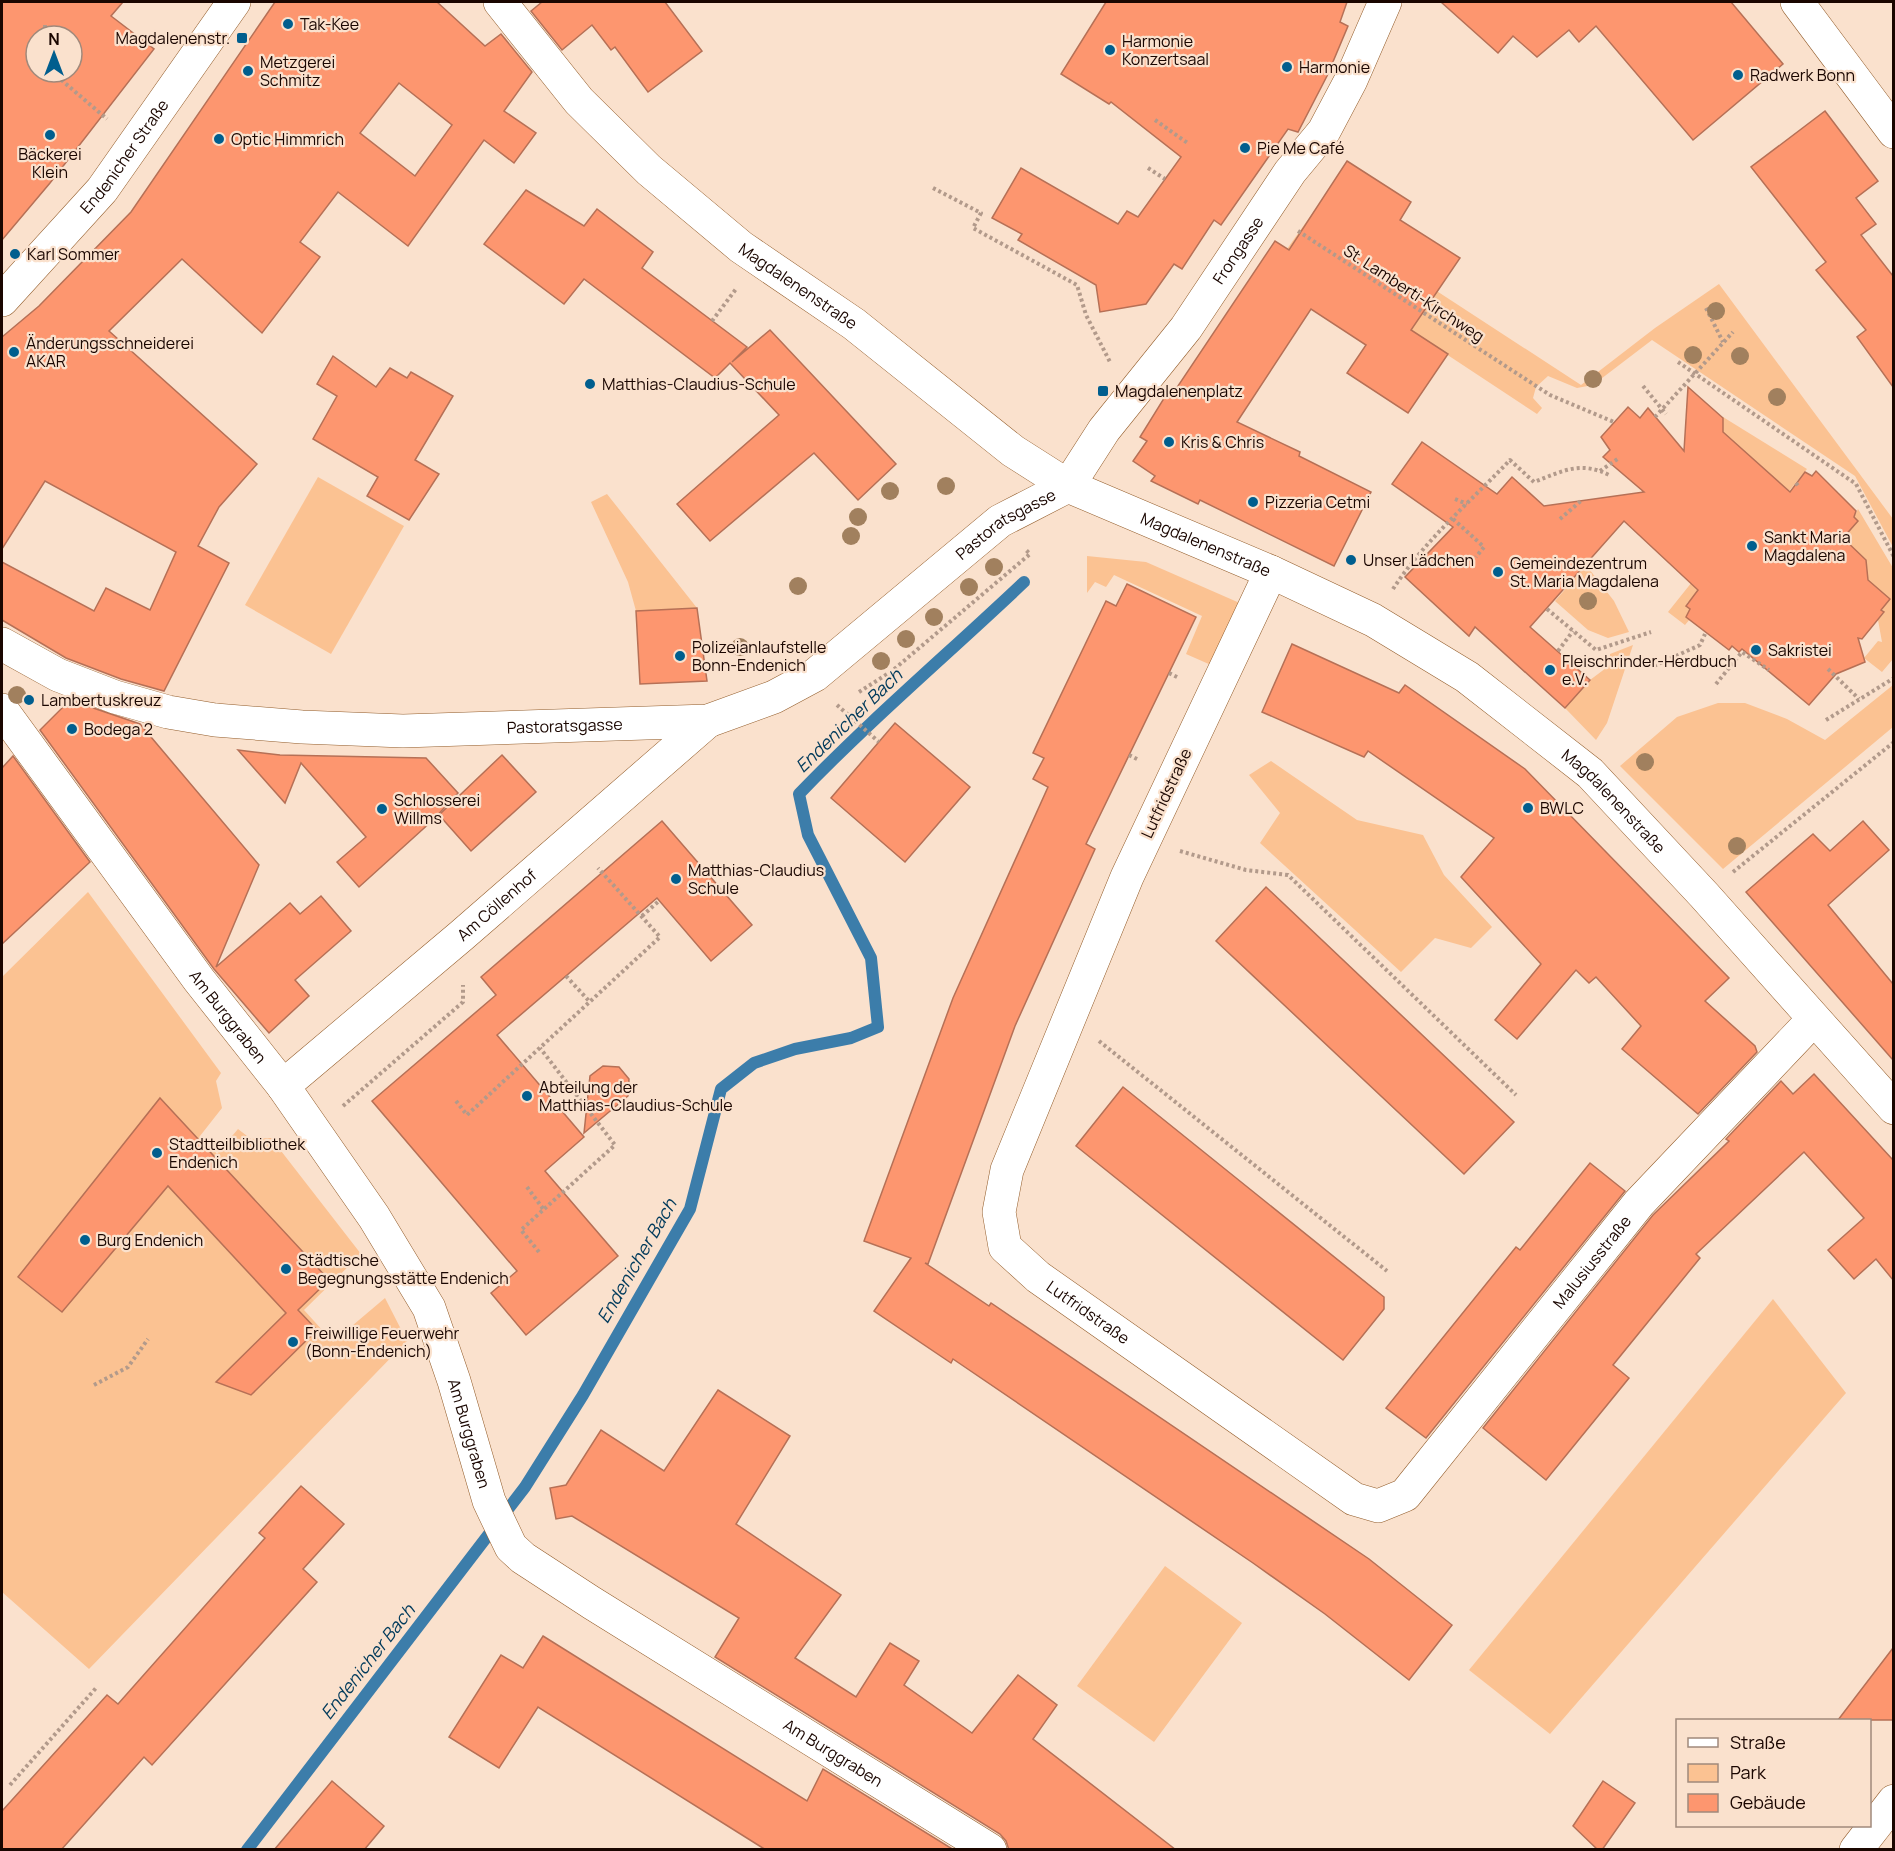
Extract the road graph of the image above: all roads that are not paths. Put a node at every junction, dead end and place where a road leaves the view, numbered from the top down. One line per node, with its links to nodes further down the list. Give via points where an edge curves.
1 (234, 2): 6 (street, Endenicher Straße, via 102,190)
2 (500, 2): 7 (street, Magdalenenstraße, via 579,101 649,170 741,247 854,324 1013,451)
3 (1385, 2): 7 (street, Frongasse, via 1324,131 1290,172 1186,328 1104,430)
4 (1797, 2): 5 (street)
5 (1893, 132)
6 (5, 290)
7 (1068, 486): 8 (street, Magdalenenstraße); 11 (street, Pastoratsgasse, via 1000,521 814,675 774,697)
8 (1271, 572): 12 (street, Magdalenenstraße, via 1373,620 1467,677 1590,773); 15 (street, Lutfridstraße, via 1127,877 1006,1170 999,1212 1005,1247 1038,1277 1354,1499)
9 (2, 644): 11 (street, Pastoratsgasse, via 58,675 115,697 215,720 403,731)
10 (2, 710): 13 (street, Am Burggraben, via 158,925)
11 (708, 721): 13 (street, Am Cöllenhof)
12 (1813, 1020): 14 (street, Magdalenenstraße); 15 (street, Malusiusstraße, via 1639,1203 1404,1495)
13 (283, 1086): 17 (street, Am Burggraben, via 374,1217 429,1308 489,1502 511,1547 592,1604)
14 (1893, 1108)
15 (1378, 1506)
16 (1893, 1801): 18 (street)
17 (990, 1850)
18 (1856, 1850)

